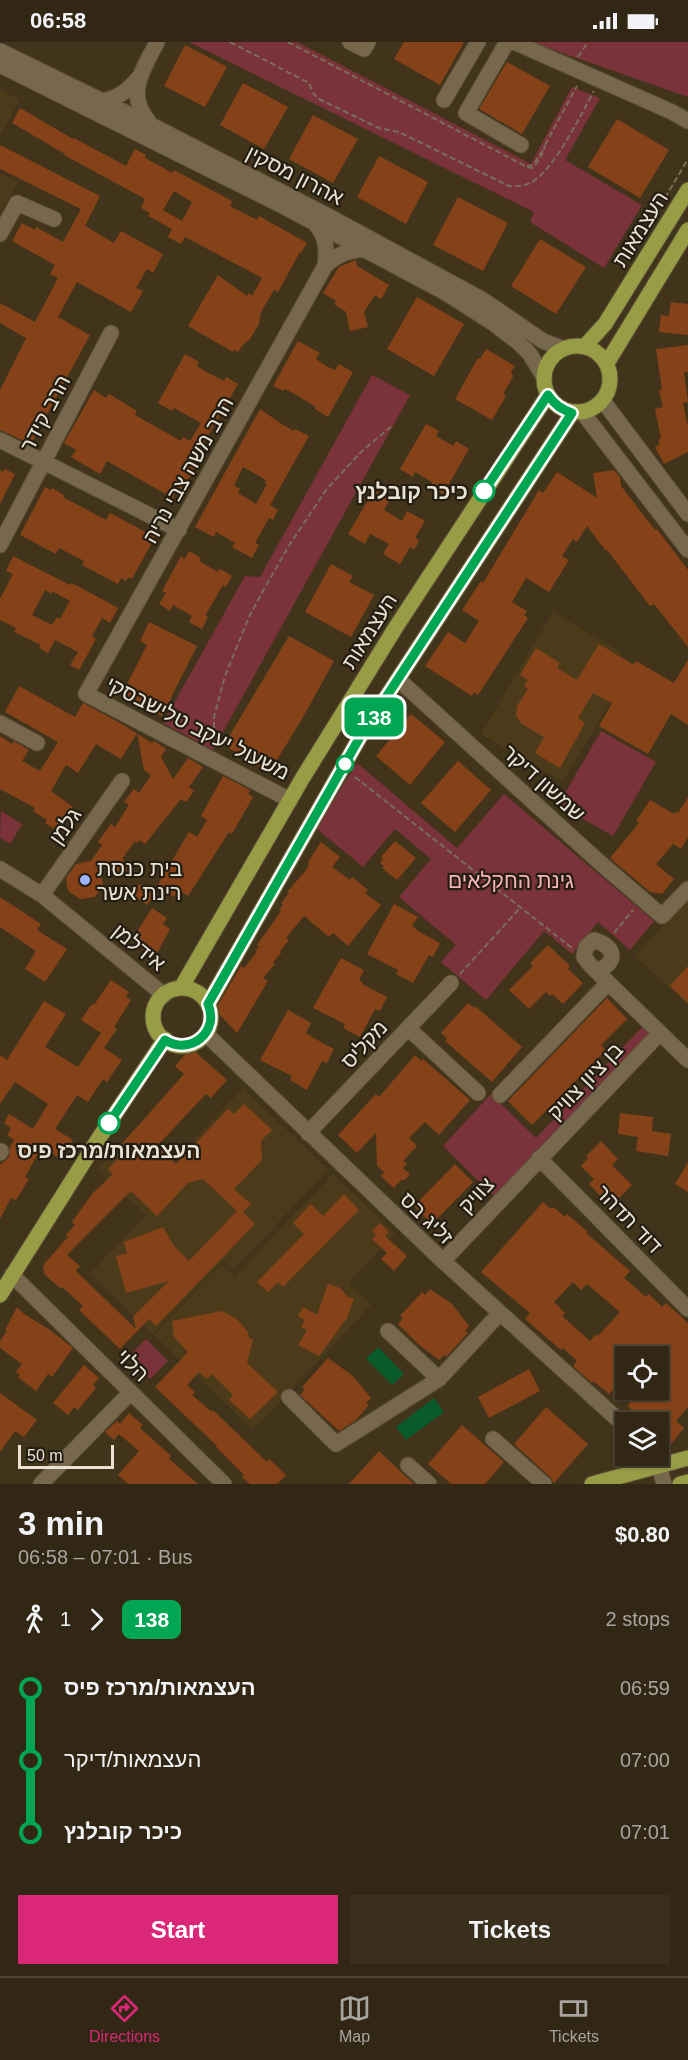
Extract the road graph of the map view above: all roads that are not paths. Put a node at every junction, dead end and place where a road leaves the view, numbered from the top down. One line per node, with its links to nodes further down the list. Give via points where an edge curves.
1 (157, 42): 9 (street)
2 (350, 42): 3 (street, via 364,49)
3 (368, 42)
4 (478, 42): 10 (street)
5 (507, 42): 14 (street, via 466,113)
6 (514, 42): 12 (street)
7 (0, 51): 11 (street, אהרון מסקין)
8 (0, 65): 17 (street, אהרון מסקין)
9 (141, 74): 11 (street, via 122,94); 13 (street, via 138,105)
10 (444, 100)
11 (103, 101): 13 (street, אהרון מסקין)
12 (688, 119)
13 (151, 125): 24 (street, אהרון מסקין, via 405,256 483,300 543,341)
14 (521, 145)
15 (688, 190): 23 (main road, העצמאות, via 605,324)
16 (54, 219): 19 (street, via 17,203)
17 (313, 222): 20 (street, אהרון מסקין); 21 (street, via 325,241)
18 (688, 230): 25 (main road, העצמאות)
19 (0, 234)
20 (364, 249): 21 (street, via 341,254); 26 (street, אהרון מסקין, via 446,293 506,332 529,353)
21 (325, 266): 33 (street, הרב משה צבי נריה)
22 (111, 333): 31 (street, הרב קידר)
23 (584, 346): 24 (main road); 25 (main road)
24 (564, 349): 26 (main road, via 548,363)
25 (607, 363): 28 (main road, via 611,383)
26 (544, 377): 27 (main road)
27 (548, 395): 29 (main road, via 562,410); 41 (main road, העצמאות, via 396,627)
28 (603, 401): 29 (main road, via 594,409); 32 (street)
29 (578, 413): 35 (street); 36 (main road)
30 (0, 440): 31 (street)
31 (42, 462): 33 (street); 34 (street, הרב קידר)
32 (688, 514)
33 (179, 530): 37 (street, הרב משה צבי נריה)
34 (0, 545)
35 (688, 550)
36 (399, 680): 43 (street, שמשון דיקר, via 662,916); 50 (main road, via 360,737)
37 (86, 694): 41 (street, משעול יעקב טלישבסקי)
38 (0, 723): 39 (street)
39 (37, 743)
40 (122, 781): 44 (street, גלמן)
41 (290, 800): 48 (main road, העצמאות)
42 (0, 869): 44 (street, אידלמן)
43 (688, 889)
44 (42, 895): 49 (street, אידלמן)
45 (597, 971): 45 (street, via 611,961 611,950 594,940 586,947 584,957); 47 (street)
46 (451, 983): 51 (street, מקליס)
47 (608, 983): 52 (street); 57 (street)
48 (181, 988): 49 (main road); 50 (main road, via 198,993)
49 (164, 995): 54 (main road, via 154,1010 154,1020 156,1030)
50 (208, 1004): 53 (main road, via 211,1016)
51 (408, 1028): 56 (street); 58 (street, מקליס)
52 (660, 1033): 55 (street); 59 (street, בן ציון צוויק)
53 (206, 1034): 54 (main road, via 190,1045); 58 (street, זליג בס)
54 (165, 1040): 61 (main road)
55 (688, 1060)
56 (478, 1093)
57 (500, 1095)
58 (308, 1133): 60 (street, זליג בס)
59 (539, 1158): 60 (street, צוויק); 63 (street, דוד תדהר)
60 (443, 1262): 64 (street, זליג בס)
61 (12, 1275): 62 (main road); 67 (street, הלוי)
62 (0, 1295)
63 (688, 1310)
64 (500, 1313): 66 (street); 69 (street, זליג בס)
65 (388, 1331): 66 (street)
66 (439, 1379): 68 (street, via 336,1444)
67 (131, 1392): 79 (street); 80 (street, הלוי)
68 (290, 1397)
69 (615, 1417)
70 (493, 1439): 82 (street)
71 (688, 1458): 72 (main road)
72 (669, 1460)
73 (408, 1465): 81 (street)
74 (642, 1466): 77 (street)
75 (648, 1466): 77 (main road)
76 (657, 1466): 84 (street)
77 (640, 1472): 83 (main road)
78 (688, 1482): 85 (main road)
79 (41, 1484)
80 (224, 1484)
81 (429, 1484)
82 (544, 1484)
83 (592, 1484)
84 (663, 1484)
85 (680, 1484)

